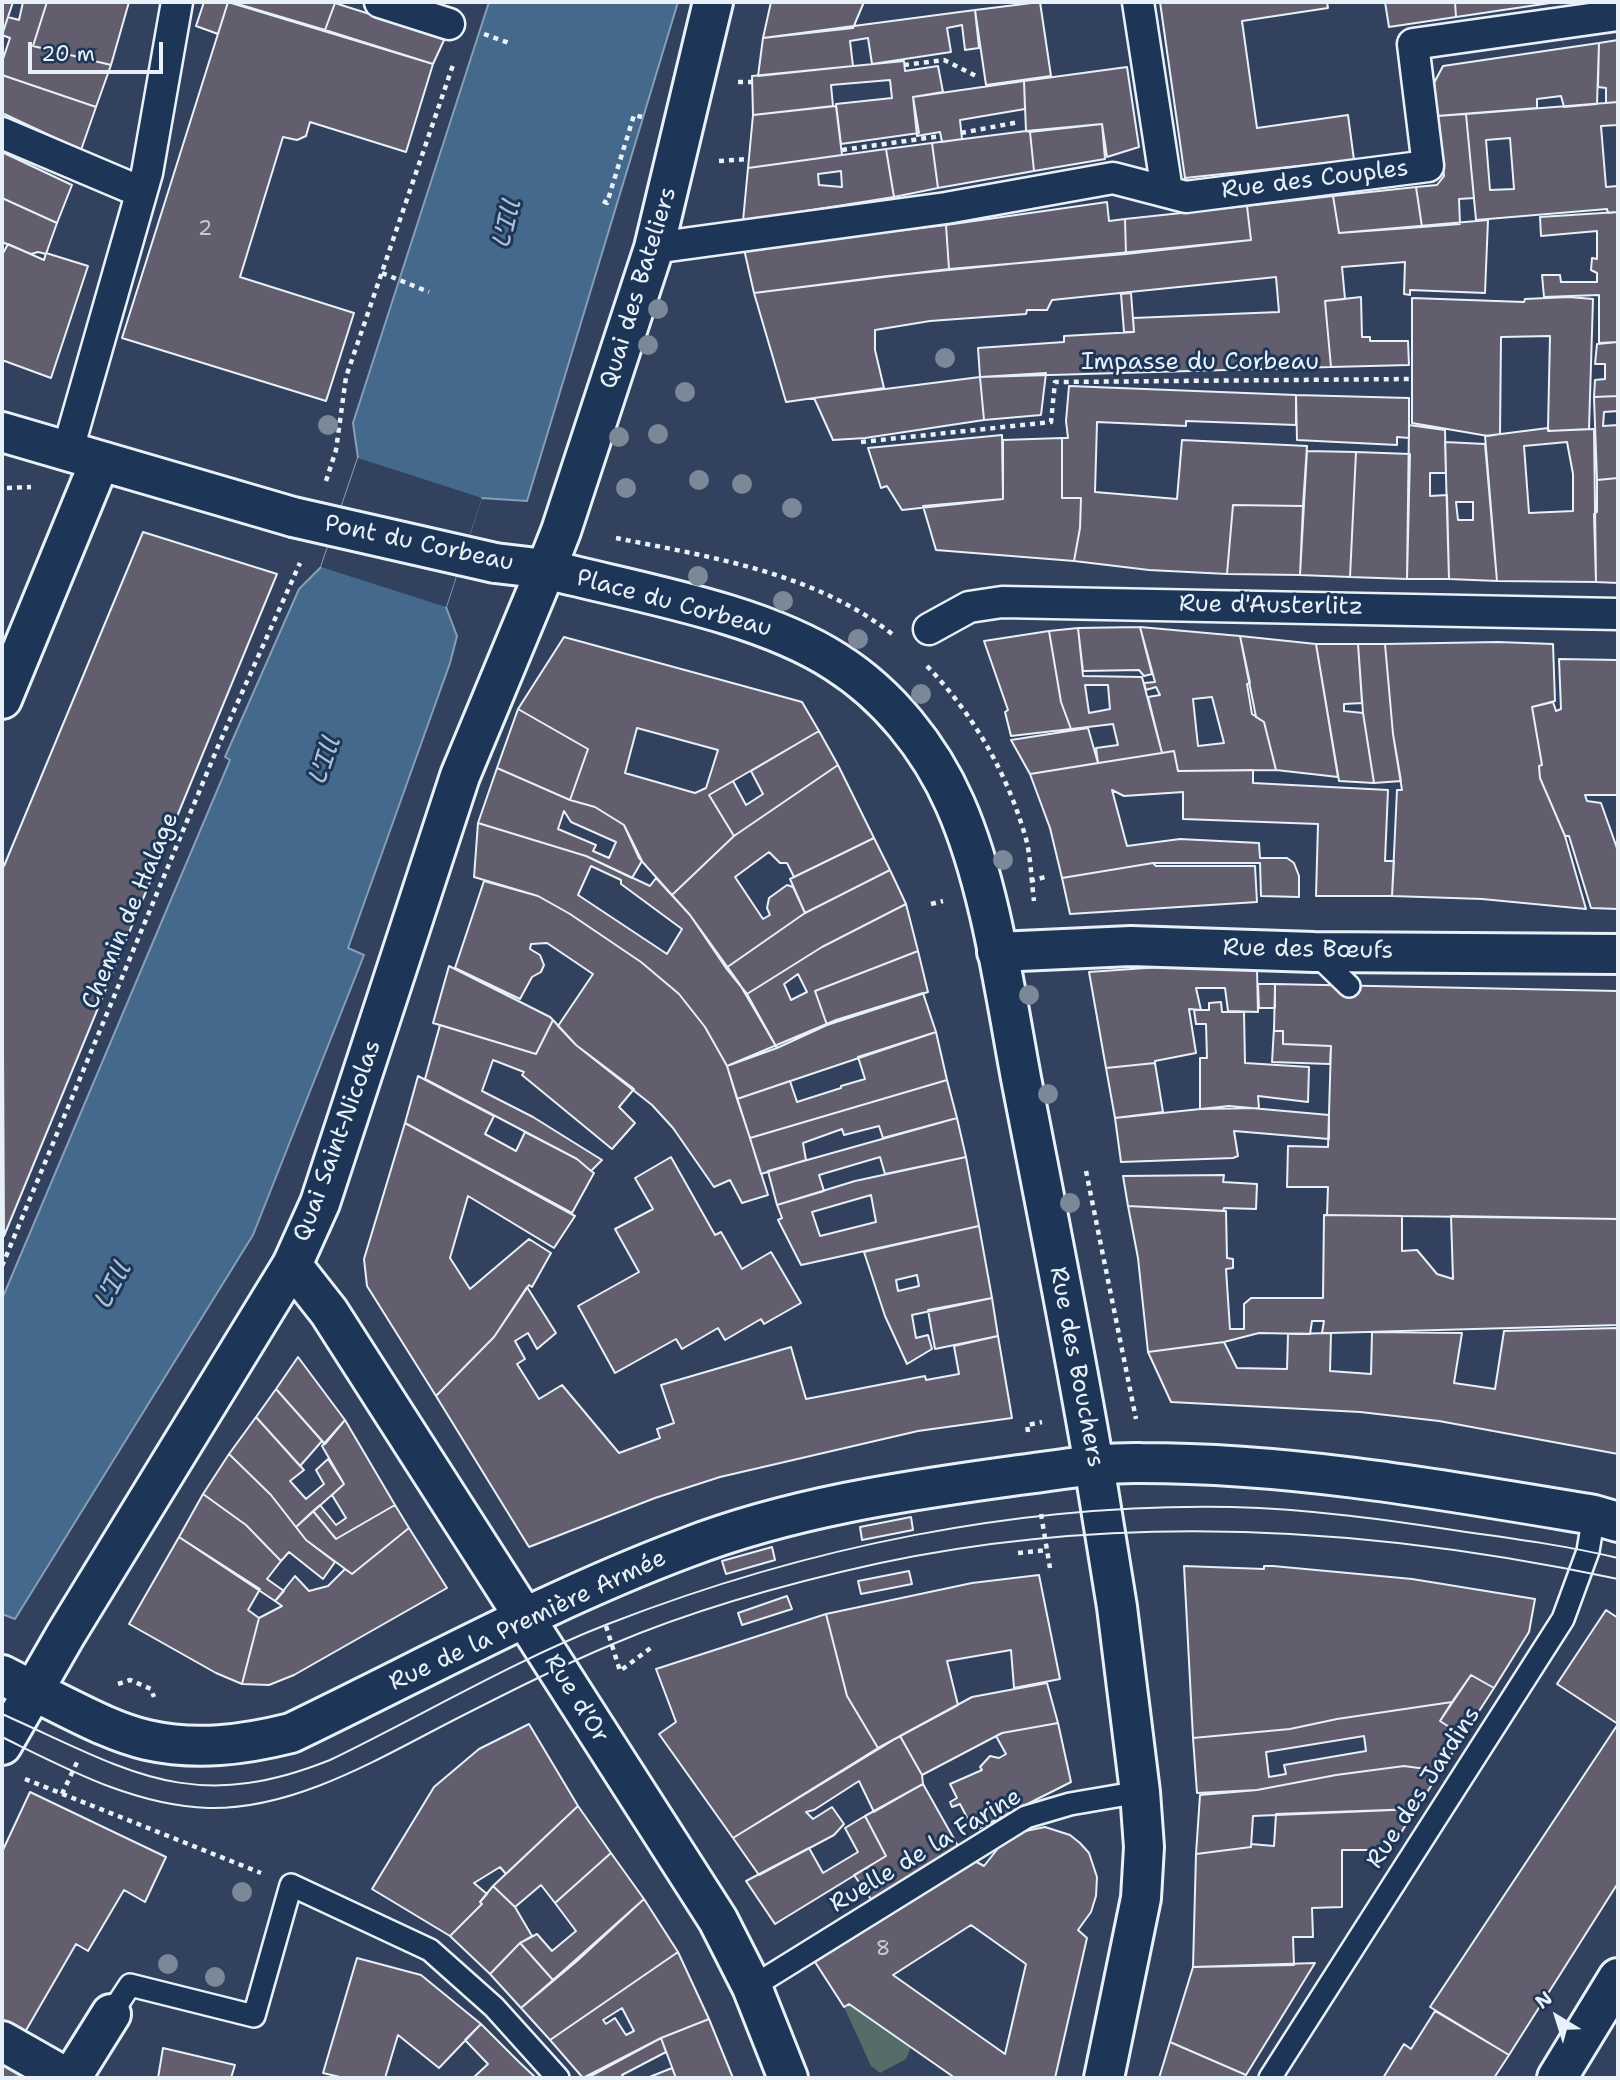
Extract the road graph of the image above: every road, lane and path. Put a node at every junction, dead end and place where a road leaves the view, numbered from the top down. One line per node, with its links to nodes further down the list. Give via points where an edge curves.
1 (177, 2): 17 (street)
2 (380, 2): 6 (street)
3 (713, 2): 19 (street, Quai des Bateliers)
4 (1138, 2): 16 (street)
5 (1618, 15): 16 (street, Rue des Couples, via 1413,44 1428,166 1186,197)
6 (449, 24)
7 (457, 53): 20 (path)
8 (904, 65): 9 (path, via 944,60)
9 (978, 77)
10 (643, 117): 18 (path, via 634,115 607,203)
11 (1019, 122): 13 (path)
12 (2, 133): 17 (street)
13 (961, 133)
14 (941, 136): 15 (path)
15 (842, 150)
16 (1167, 191): 19 (street, Rue des Couples, via 1113,178 946,208)
17 (141, 192): 26 (street)
18 (603, 201)
19 (654, 248): 27 (street, Quai des Bateliers)
20 (382, 273): 21 (path); 25 (path, via 346,377)
21 (429, 292)
22 (1410, 379): 24 (path, Impasse du Corbeau, via 1055,382 1051,422)
23 (2, 432): 26 (street, Pont du Corbeau)
24 (861, 442)
25 (336, 450)
26 (84, 457): 27 (street, Pont du Corbeau, bridge, via 293,517 495,563); 32 (street)
27 (546, 569): 31 (street, Place du Corbeau, via 747,621 836,661); 39 (street, Quai Saint-Nicolas, via 460,776 324,1190)
28 (298, 570): 40 (path, Chemin de Halage, via 219,744)
29 (1618, 614): 30 (street, Rue d'Austerlitz, via 1002,602 968,607)
30 (929, 629)
31 (872, 689): 35 (street, Rue des Bouchers, via 915,736 955,805)
32 (2, 699)
33 (1049, 876): 34 (path)
34 (1031, 881)
35 (997, 952): 36 (street, Rue des Bœufs, via 1131,946); 41 (street, Rue des Bouchers)
36 (1314, 952): 37 (street, Rue des Bœufs); 38 (lane)
37 (1618, 954)
38 (1349, 986)
39 (292, 1265): 45 (street, Rue d'Or, via 329,1312); 48 (street, Quai Saint-Nicolas)
40 (2, 1266)
41 (1094, 1465): 42 (street, Rue de la Première Armée, via 1140,1462 1346,1475); 45 (street, Rue de la Première Armée, via 938,1486 798,1514 690,1546); 51 (street, Rue des Bouchers)
42 (1606, 1518): 61 (lane, Rue des Jardins, via 1588,1551 1563,1619)
43 (1047, 1550): 44 (path)
44 (1018, 1553)
45 (524, 1618): 48 (street, Rue de la Première Armée, via 291,1733 243,1745 147,1740); 54 (street, Rue d'Or, via 718,1920)
46 (652, 1647): 47 (path)
47 (620, 1671)
48 (18, 1683): 49 (street, Quai Saint-Nicolas)
49 (2, 1745)
50 (31, 1781): 52 (path)
51 (1140, 1792): 54 (lane, Ruelle de la Farine, via 1026,1817); 60 (street, Rue des Bouchers, via 1141,1898)
52 (291, 1885): 55 (lane, via 254,2015 130,1985); 58 (lane, via 430,1950 494,2007)
53 (1618, 1978): 62 (street)
54 (752, 1987): 59 (street, Rue d'Or)
55 (111, 2014): 57 (street)
56 (2, 2041): 57 (street)
57 (69, 2078)
58 (558, 2078)
59 (788, 2078)
60 (1104, 2078)
61 (1270, 2078)
62 (1557, 2078)

